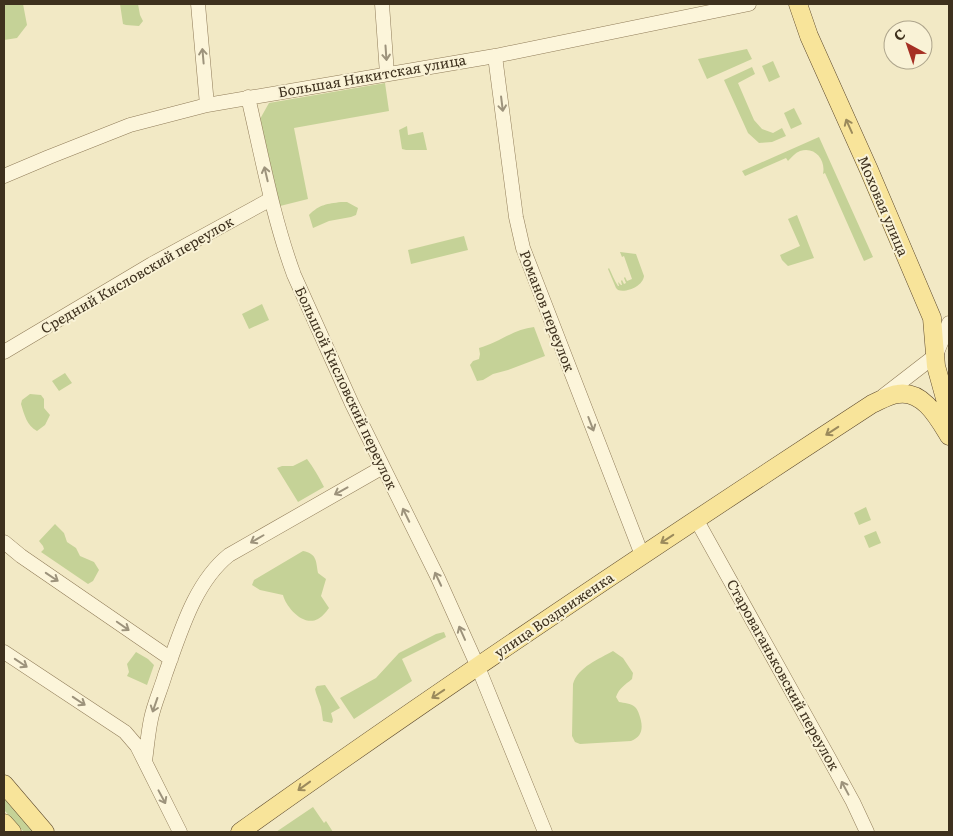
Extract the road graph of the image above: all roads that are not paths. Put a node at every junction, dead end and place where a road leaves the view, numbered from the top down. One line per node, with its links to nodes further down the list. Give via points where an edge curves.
1 (198, 4): 8 (street, one-way to 1)
2 (382, 4): 6 (street, one-way to 6)
3 (749, 4): 5 (street, Большая Никитская улица)
4 (798, 4): 13 (main road, Моховая улица, one-way to 4, via 932,318)
5 (495, 56): 6 (street, Большая Никитская улица); 20 (street, Романов переулок, one-way to 20, via 520,239)
6 (387, 74): 7 (street, Большая Никитская улица)
7 (248, 97): 8 (street, Большая Никитская улица); 10 (street, Большой Кисловский переулок, one-way to 7)
8 (207, 105): 9 (street, Большая Никитская улица, via 130,126)
9 (4, 176)
10 (271, 199): 12 (street, Средний Кисловский переулок, via 152,264); 17 (street, Большой Кисловский переулок, via 301,292)
11 (949, 323): 13 (street)
12 (4, 352)
13 (936, 355): 14 (street, улица Воздвиженка); 15 (main road, Моховая улица)
14 (872, 404): 16 (main road, улица Воздвиженка, via 888,396 909,394 931,409); 18 (main road, улица Воздвиженка, one-way to 18)
15 (949, 413)
16 (949, 436)
17 (383, 467): 22 (street, one-way to 22, via 222,560 197,595); 23 (street, Большой Кисловский переулок, one-way to 17)
18 (696, 519): 20 (main road, улица Воздвиженка, one-way to 20); 32 (street, Староваганьковский переулок, one-way to 18, via 826,753)
19 (4, 542): 22 (street, one-way to 22)
20 (642, 555): 23 (main road, улица Воздвиженка)
21 (4, 652): 24 (street, one-way to 24, via 126,732)
22 (171, 659): 24 (street, one-way to 24, via 151,716)
23 (478, 667): 30 (main road, улица Воздвиженка, one-way to 30); 31 (street, Большой Кисловский переулок)
24 (145, 761): 29 (street, one-way to 29)
25 (4, 784): 28 (main road)
26 (4, 823): 27 (main road)
27 (12, 832)
28 (45, 832)
29 (180, 832)
30 (240, 832)
31 (545, 832)
32 (866, 832)

